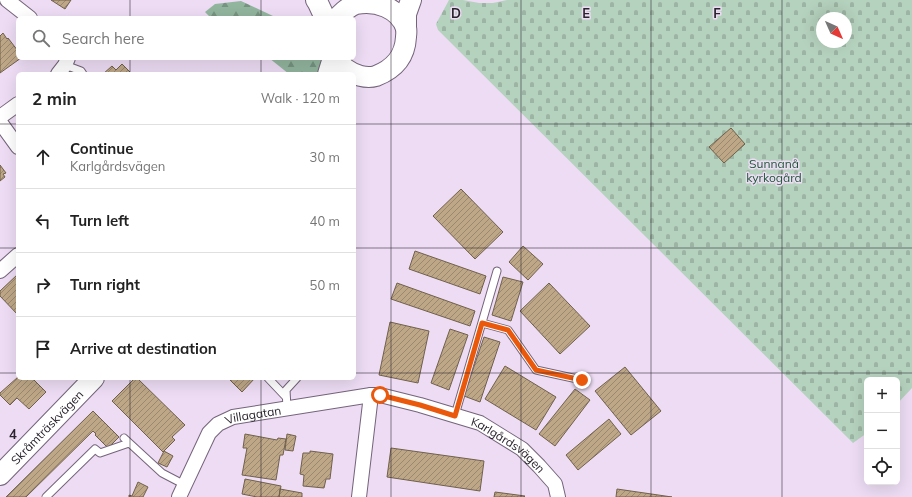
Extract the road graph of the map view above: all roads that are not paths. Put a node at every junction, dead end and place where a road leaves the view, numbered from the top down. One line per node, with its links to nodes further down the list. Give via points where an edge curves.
1 (7, 0): 5 (street)
2 (316, 0): 6 (main road)
3 (411, 0): 8 (main road, via 406,14)
4 (362, 1): 7 (main road, via 346,9); 8 (main road, via 380,2 390,7 400,17)
5 (27, 16)
6 (324, 16)
7 (339, 16)
8 (406, 29): 16 (main road, via 406,44 401,58 381,74)
9 (334, 60): 13 (main road)
10 (337, 60): 14 (main road)
11 (64, 66): 12 (lane)
12 (82, 72)
13 (329, 72)
14 (351, 72)
15 (356, 75): 16 (main road)
16 (371, 77): 17 (main road)
17 (356, 88)
18 (16, 105): 19 (street)
19 (0, 117)
20 (0, 122): 21 (street)
21 (16, 145)
22 (16, 257): 23 (street)
23 (0, 271)
24 (497, 271): 25 (lane)
25 (482, 323): 29 (lane, via 508,330 536,370); 32 (lane)
26 (92, 380): 33 (main road, Skråmträskvägen)
27 (270, 380): 31 (lane)
28 (295, 380): 31 (lane, via 286,390)
29 (582, 380)
30 (371, 395): 31 (street, Villagatan); 32 (street, Karlgårdsvägen, via 380,395); 36 (street)
31 (287, 402): 34 (street, Villagatan, via 233,417 218,424 210,434)
32 (455, 416): 37 (street, Karlgårdsvägen, via 480,423 522,449 555,484)
33 (0, 475)
34 (182, 491): 35 (lane, via 127,440 100,453 95,449)
35 (46, 497)
36 (360, 497)
37 (558, 497)

